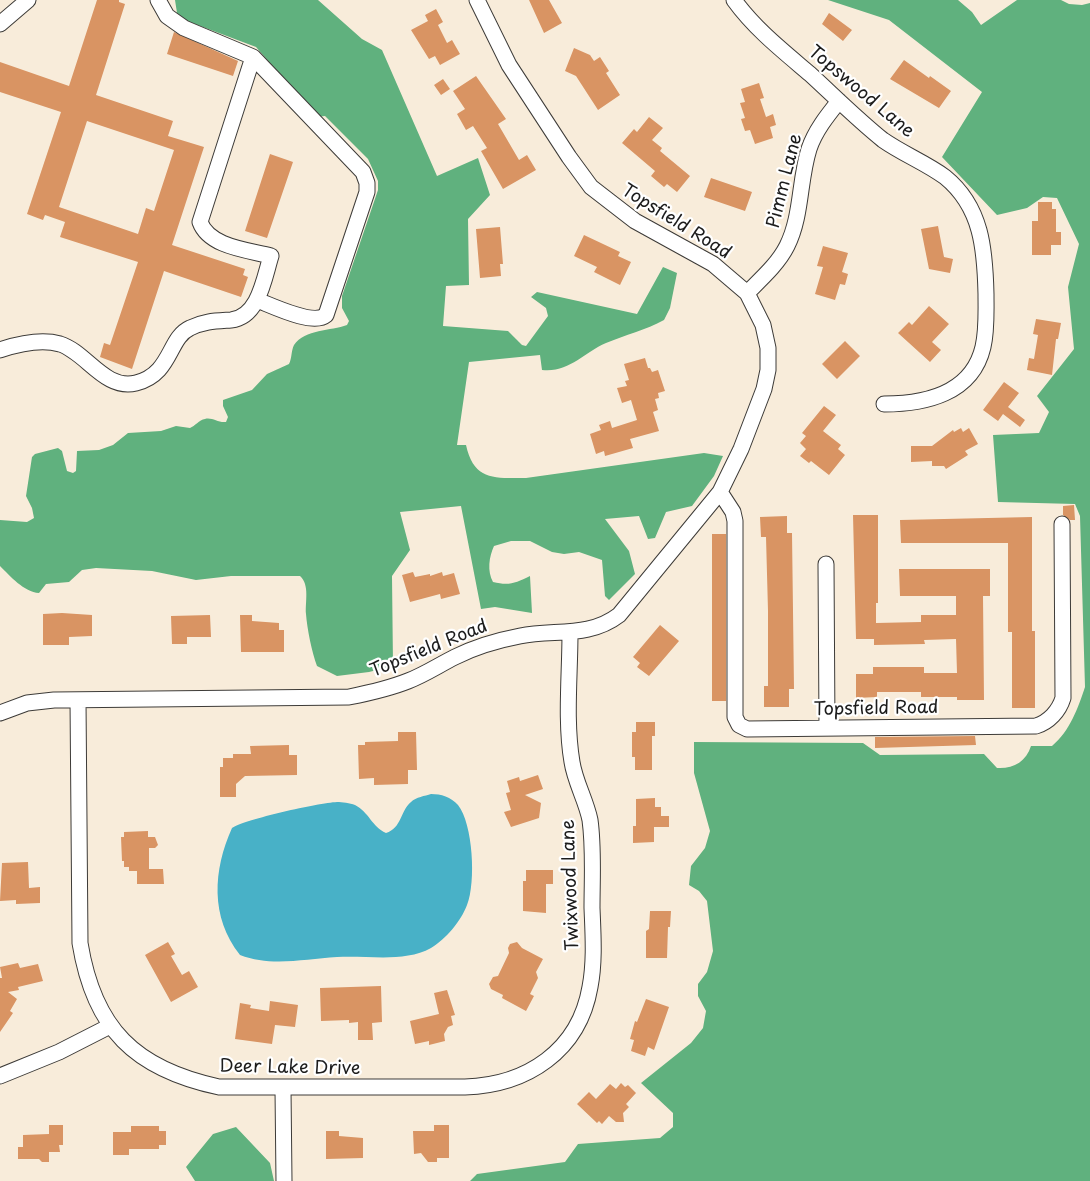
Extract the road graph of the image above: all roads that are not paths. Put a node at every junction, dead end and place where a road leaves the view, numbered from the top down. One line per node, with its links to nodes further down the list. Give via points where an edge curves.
1 (28, 0): 5 (street)
2 (158, 0): 6 (street, via 168,16 184,28)
3 (477, 0): 8 (street, Topsfield Road, via 509,65 591,187 635,221 713,264)
4 (734, 0): 7 (street, Topswood Lane, via 762,31)
5 (0, 24)
6 (253, 57): 9 (street, via 200,222 213,240 271,256); 9 (street, via 363,172 367,183 367,192 326,315 311,319)
7 (839, 101): 8 (street, Pimm Lane, via 816,132 809,149 798,214 786,248); 11 (street, Topswood Lane, via 895,148 944,176 973,212 983,241 986,334 977,363 962,382 940,396 923,402)
8 (747, 293): 12 (street, Topsfield Road, via 763,325 768,370 758,408)
9 (257, 300): 10 (street, via 246,313 233,320 200,323 187,329 165,364 152,376 135,384 118,382 96,372 60,344 35,342)
10 (0, 350)
11 (884, 404)
12 (720, 492): 15 (street, Topsfield Road, via 619,615 598,627); 18 (street, Topsfield Road, via 733,512 735,522 735,717 747,729)
13 (1062, 524): 18 (street, Topsfield Road, via 1063,698 1060,707 1045,723 1036,726)
14 (826, 564): 18 (street)
15 (570, 633): 16 (street, Topsfield Road, via 534,634 505,640 472,650 406,682 349,697); 19 (street, Twixwood Lane, via 572,763 588,811 591,838 593,953)
16 (78, 700): 17 (street, Topsfield Road, via 27,703); 20 (street, Deer Lake Drive, via 80,943 91,991)
17 (0, 713)
18 (827, 728)
19 (590, 987): 22 (street, Deer Lake Drive, via 581,1019 565,1044 539,1066 508,1081 465,1087)
20 (110, 1026): 21 (street, via 59,1052); 22 (street, Deer Lake Drive, via 143,1058 190,1081 232,1089)
21 (0, 1076)
22 (283, 1089): 23 (street)
23 (284, 1181)

